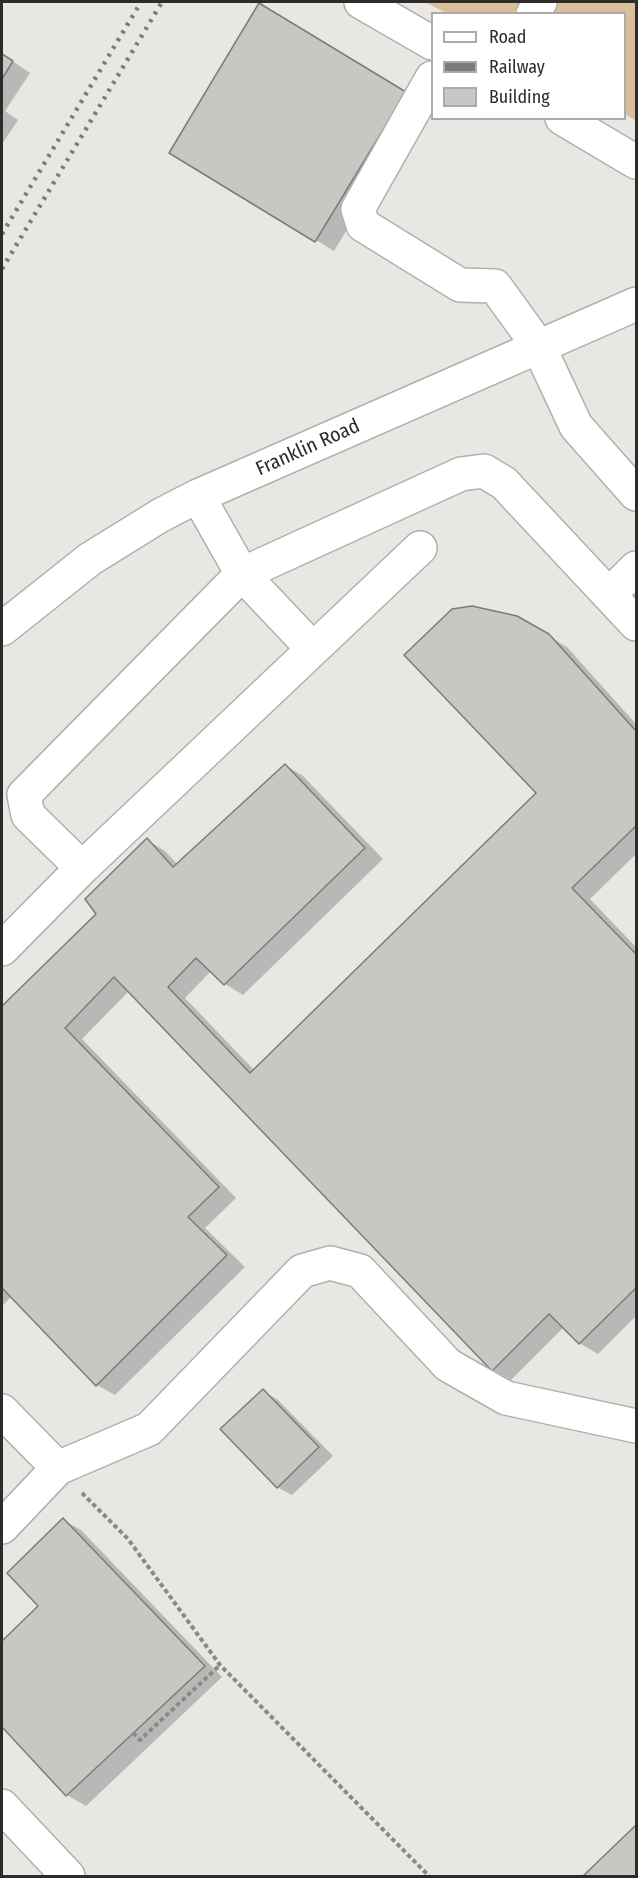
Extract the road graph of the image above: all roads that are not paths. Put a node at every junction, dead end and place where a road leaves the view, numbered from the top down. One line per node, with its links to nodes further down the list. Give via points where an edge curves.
1 (360, 2): 2 (street)
2 (431, 42)
3 (431, 80): 7 (street, via 358,208 363,225 460,285 495,286)
4 (565, 120): 5 (street)
5 (636, 162)
6 (636, 304): 7 (street, Franklin Road)
7 (539, 347): 8 (street, via 576,426); 9 (street, Franklin Road)
8 (636, 494)
9 (198, 496): 12 (street); 15 (street, Franklin Road, via 90,559)
10 (420, 548): 16 (street)
11 (636, 568): 13 (street)
12 (242, 574): 13 (street, via 461,474 484,471 504,483); 16 (street); 17 (street, via 24,795 28,815)
13 (609, 595): 14 (street)
14 (636, 624)
15 (2, 629)
16 (313, 649): 17 (street)
17 (82, 868): 18 (street)
18 (2, 949)
19 (2, 1411): 21 (street)
20 (636, 1426): 21 (street, via 506,1398 448,1365 360,1271 330,1263 302,1271 149,1429)
21 (58, 1468): 22 (street)
22 (2, 1527)
23 (2, 1806): 24 (street)
24 (68, 1876)

